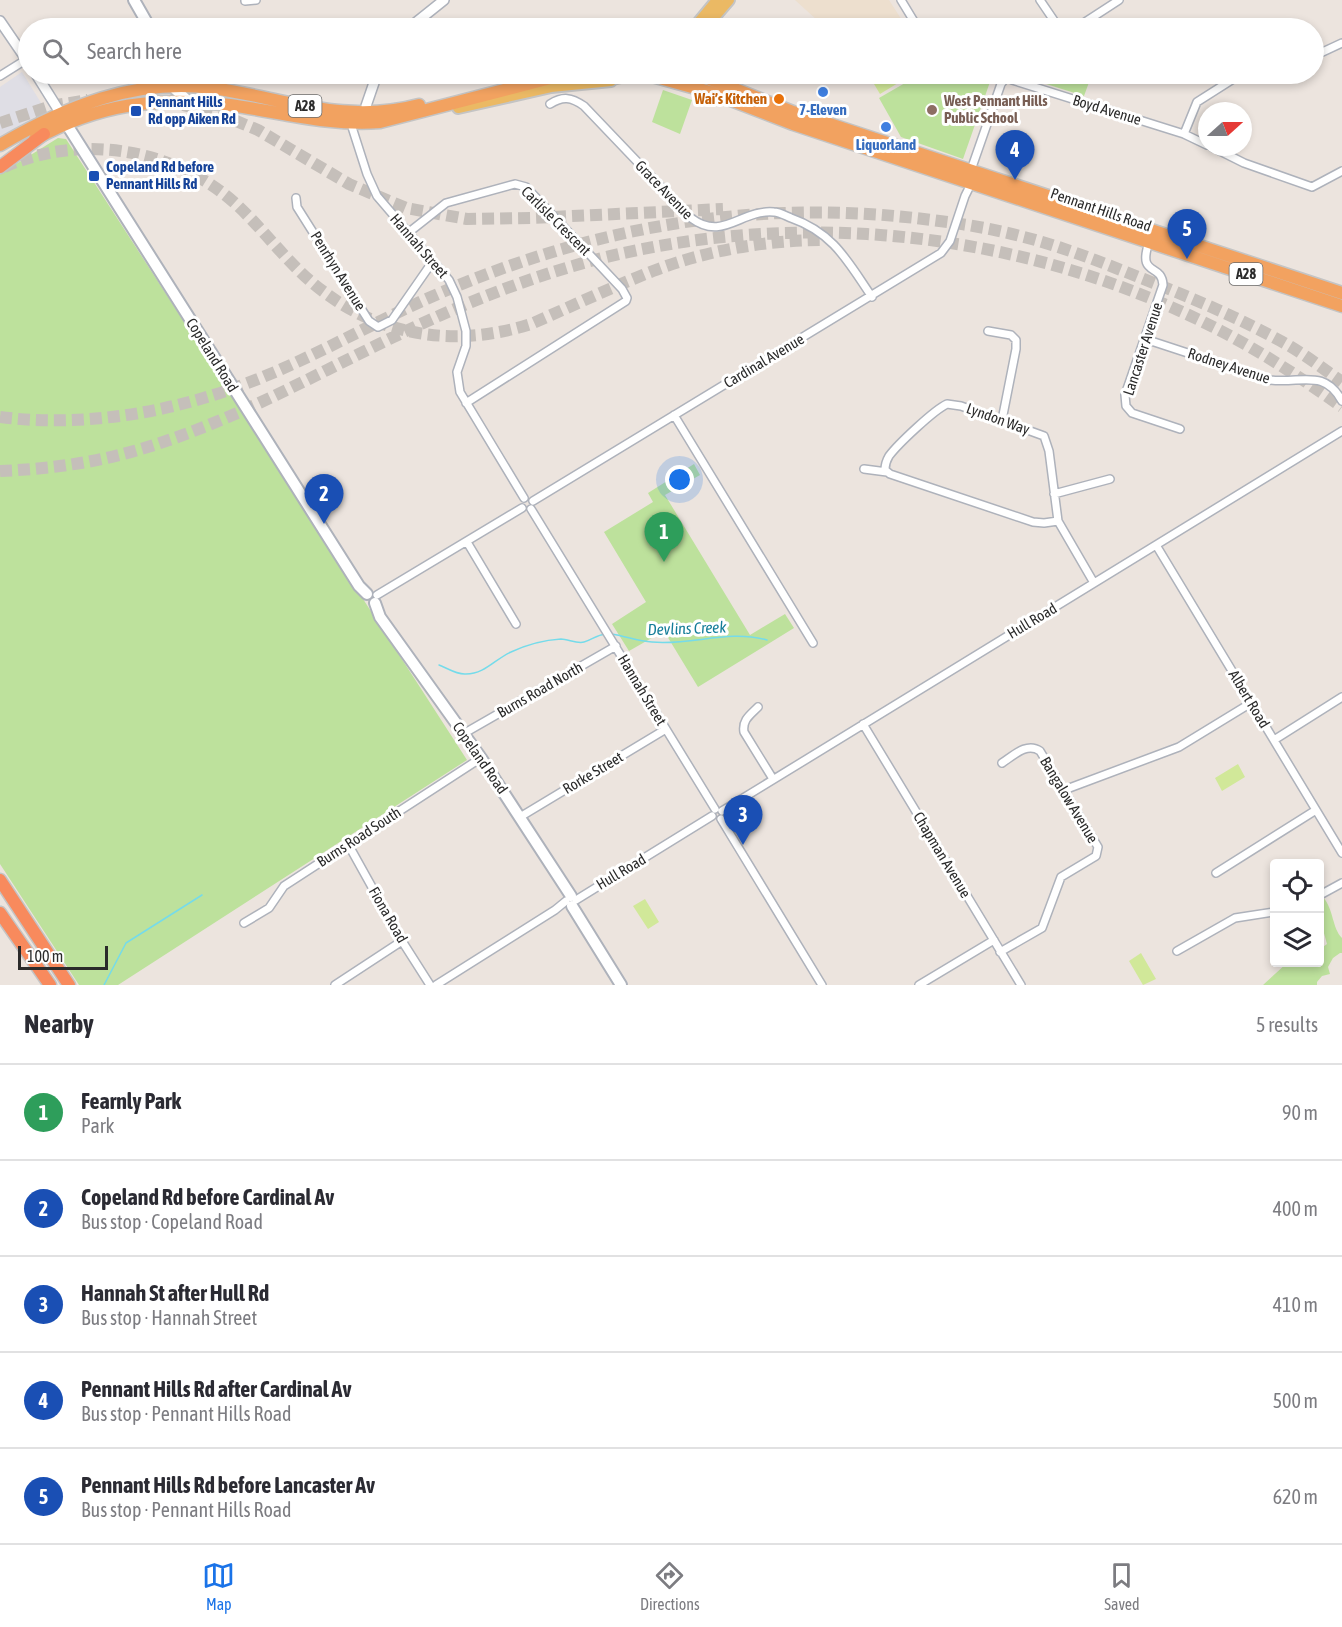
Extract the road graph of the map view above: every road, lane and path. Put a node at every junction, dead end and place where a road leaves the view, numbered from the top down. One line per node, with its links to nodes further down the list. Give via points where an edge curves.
1 (134, 0): 11 (main road)
2 (256, 0): 10 (street)
3 (444, 0): 12 (street)
4 (717, 0): 13 (main road)
5 (729, 0): 14 (main road)
6 (738, 0): 15 (main road)
7 (901, 0): 16 (street)
8 (1040, 0): 17 (street)
9 (1119, 0): 18 (street)
10 (244, 1)
11 (144, 18)
12 (422, 18)
13 (702, 18)
14 (714, 18)
15 (725, 18)
16 (912, 18)
17 (1052, 18)
18 (1091, 18)
19 (0, 21): 21 (street)
20 (1342, 43): 22 (street)
21 (18, 46)
22 (1324, 51)
23 (18, 66): 24 (street)
24 (0, 76)
25 (42, 84): 43 (street)
26 (156, 84): 43 (highway, A28, via 88,102)
27 (175, 84): 40 (main road)
28 (193, 84): 42 (highway, A28, via 330,111)
29 (374, 84): 42 (street)
30 (496, 84): 42 (highway, A28, via 407,108)
31 (528, 84): 44 (highway, A28)
32 (580, 84): 44 (main road)
33 (681, 84): 39 (highway, Pennant Hills Road / A28)
34 (696, 84): 39 (highway)
35 (731, 84): 54 (highway, Pennant Hills Road / A28, via 793,112)
36 (1001, 84): 54 (street, Cardinal Avenue)
37 (1033, 84): 47 (street, Boyd Avenue)
38 (1225, 84): 47 (street, via 1197,102)
39 (710, 92): 54 (highway, Pennant Hills Road / A28, via 793,124)
40 (188, 101): 43 (highway, A28, via 135,104); 45 (highway, A28)
41 (550, 104): 61 (street, Grace Avenue, via 563,98 584,106 700,225 714,229 775,212 811,224 837,246)
42 (366, 112)
43 (64, 119): 46 (highway, A28); 49 (highway, A28); 83 (main road, Copeland Road, via 359,586)
44 (389, 120): 45 (highway, A28)
45 (351, 124): 57 (street, Hannah Street, via 371,186)
46 (44, 134): 51 (highway, A28); 52 (highway)
47 (1185, 134): 48 (street, Boyd Avenue)
48 (1198, 140)
49 (0, 145)
50 (1230, 156): 53 (street, via 1312,187)
51 (0, 159)
52 (0, 168)
53 (1342, 171)
54 (970, 176): 55 (street, Cardinal Avenue); 55 (street); 58 (highway, Pennant Hills Road / A28); 60 (highway, Pennant Hills Road / A28)
55 (965, 196): 61 (street, Cardinal Avenue, via 950,241 941,253)
56 (296, 198): 59 (street, Penrhyn Avenue, via 297,207 369,321 378,327 392,320)
57 (408, 232): 59 (street, Hannah Street); 66 (street, Carlisle Crescent, via 446,203 521,184 630,298)
58 (1149, 242): 62 (highway, Pennant Hills Road / A28); 64 (street, Lancaster Avenue, via 1145,261 1161,275 1163,282)
59 (433, 261): 66 (street, Hannah Street, via 452,285 466,330 466,346 457,372)
60 (1342, 293)
61 (872, 297): 67 (street, Cardinal Avenue)
62 (1342, 306)
63 (988, 331): 68 (street, via 1011,334 1016,340)
64 (1145, 339): 65 (street, Rodney Avenue, via 1270,380 1326,382); 69 (street, Lancaster Avenue, via 1125,395 1126,406 1132,413)
65 (1342, 401)
66 (466, 403): 75 (street, Hannah Street)
67 (674, 415): 76 (street, Cardinal Avenue); 86 (street)
68 (1002, 420): 71 (street, Lyndon Way, via 947,404); 74 (street, Lyndon Way, via 1044,436)
69 (1180, 429)
70 (1342, 431): 81 (street, Hull Road)
71 (887, 460): 72 (street); 72 (street, Lyndon Way, via 866,469)
72 (887, 472): 79 (street, Lyndon Way, via 1033,522)
73 (1110, 479): 74 (street)
74 (1054, 494): 79 (street, Lyndon Way)
75 (524, 498): 76 (street); 77 (street)
76 (533, 501): 78 (street)
77 (522, 508): 78 (street); 80 (street)
78 (531, 509): 85 (street, Hannah Street)
79 (1058, 521): 82 (street, Lyndon Way)
80 (466, 542): 83 (street); 84 (street)
81 (1156, 545): 82 (street, Hull Road); 88 (street, Albert Road)
82 (1094, 583): 90 (street, Hull Road)
83 (373, 597): 92 (main road, Copeland Road, via 380,617)
84 (516, 624)
85 (614, 643): 91 (street, Hannah Street); 92 (street, Burns Road North)
86 (813, 643)
87 (1342, 696): 93 (street)
88 (1251, 703): 93 (street, Albert Road); 97 (street, via 1179,747)
89 (758, 707): 96 (street, via 746,719 744,732)
90 (863, 724): 96 (street, Hull Road); 112 (street, Chapman Avenue)
91 (666, 729): 99 (street, Hannah Street); 100 (street, Rorke Street)
92 (463, 734): 94 (main road, Copeland Road)
93 (1274, 740): 98 (street, Albert Road)
94 (481, 758): 100 (main road, Copeland Road); 101 (street, Burns Road South)
95 (1002, 763): 97 (street, Bangalow Avenue, via 1034,747)
96 (773, 779): 99 (street, Hull Road)
97 (1064, 790): 114 (street, Bangalow Avenue, via 1099,852 1061,877 1041,928)
98 (1316, 810): 102 (street, Albert Road); 103 (street)
99 (718, 814): 107 (street, Hull Road); 121 (street, Hannah Street)
100 (520, 817): 107 (main road, Copeland Road)
101 (348, 844): 110 (street, Burns Road South, via 284,886 269,908); 111 (street, Fiona Road)
102 (1342, 853)
103 (1216, 873)
104 (0, 880): 116 (highway)
105 (1342, 883): 106 (street)
106 (1324, 893)
107 (571, 901): 119 (street, Hull Road); 120 (main road, Copeland Road)
108 (0, 913): 115 (highway)
109 (1270, 913): 113 (street, via 1235,918)
110 (244, 923)
111 (402, 940): 117 (street); 118 (street, Fiona Road)
112 (994, 940): 114 (street, Chapman Avenue); 122 (street)
113 (1177, 951)
114 (1000, 952): 123 (street, Chapman Avenue)
115 (50, 985)
116 (69, 985)
117 (335, 985)
118 (430, 985)
119 (436, 985)
120 (621, 985)
121 (822, 985)
122 (919, 985)
123 (1021, 985)

